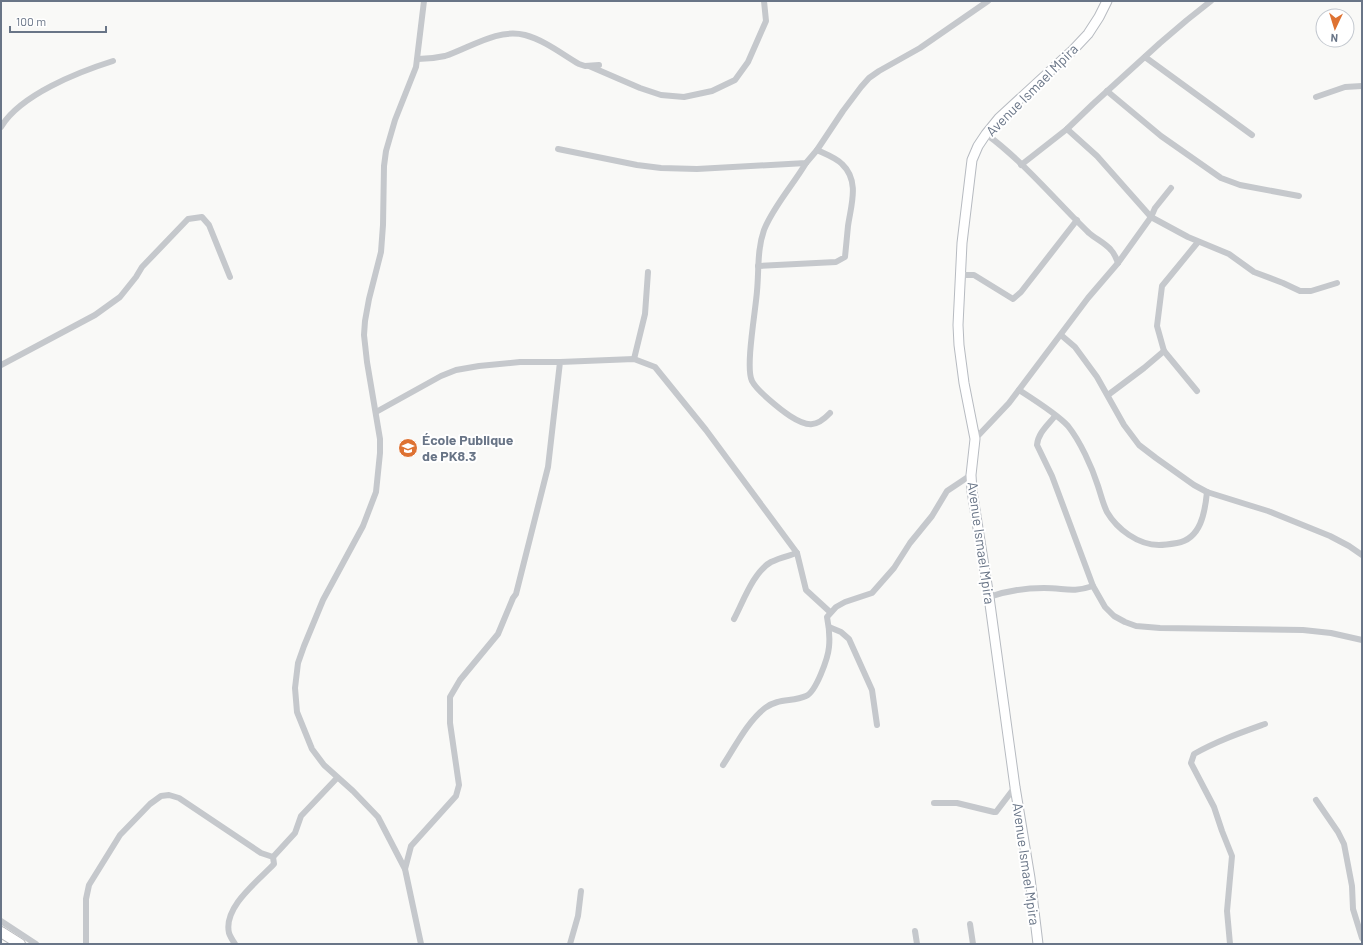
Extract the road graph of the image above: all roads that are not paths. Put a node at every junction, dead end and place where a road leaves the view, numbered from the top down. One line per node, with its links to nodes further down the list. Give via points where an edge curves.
1 (424, 1): 7 (street)
2 (764, 1): 10 (street, via 766,20 748,62 735,80 712,91 684,97 661,95)
3 (988, 1): 19 (street, via 920,48 869,78)
4 (1107, 1): 16 (main road, Avenue Ismael Mpira, via 1099,17 1073,50 999,118)
5 (1211, 1): 6 (street)
6 (1145, 57): 12 (street); 17 (street)
7 (418, 59): 10 (street, via 445,56 488,39 512,34 535,39 579,64); 41 (street, via 389,137 384,166 381,252 365,321 367,362)
8 (113, 61): 14 (street, via 68,77 40,93 18,107)
9 (599, 65): 10 (street)
10 (590, 66)
11 (1362, 86): 13 (street, via 1345,87)
12 (1107, 91): 15 (street); 23 (street, via 1161,136 1221,178 1240,185)
13 (1316, 97)
14 (1, 127)
15 (1067, 129): 21 (street); 24 (street, via 1097,156)
16 (986, 134): 21 (street); 30 (main road, Avenue Ismael Mpira, via 972,160 964,215)
17 (1252, 135)
18 (558, 149): 20 (street, via 661,168 697,169)
19 (817, 150): 20 (street); 28 (street, via 843,164 852,182 854,193 845,257 836,262)
20 (806, 163): 28 (street, via 771,215 759,248)
21 (1021, 165): 25 (street)
22 (1171, 188): 24 (street)
23 (1299, 196)
24 (1151, 217): 26 (street); 27 (street)
25 (1077, 220): 27 (street, via 1090,234 1110,248); 30 (street, via 1013,299 974,275)
26 (1198, 242): 32 (street, via 1229,254 1254,272 1300,291 1311,291); 34 (street, via 1162,286 1157,326)
27 (1118, 263): 33 (street)
28 (758, 266): 42 (street, via 750,361 751,380 762,394 801,423 814,425)
29 (648, 272): 35 (street, via 645,314)
30 (960, 275): 44 (main road, Avenue Ismael Mpira, via 959,345)
31 (230, 277): 37 (street, via 209,225 202,217 188,219 142,266 120,297 95,315)
32 (1337, 283)
33 (1061, 335): 38 (street); 40 (street, via 1075,347)
34 (1164, 351): 39 (street); 40 (street)
35 (634, 359): 36 (street); 47 (street, via 655,367 669,382)
36 (560, 362): 41 (street, via 520,362 456,370 440,376); 63 (street, via 548,467 516,594 498,634 460,680 450,697 450,723 459,790 411,846)
37 (1, 365)
38 (1019, 390): 43 (street); 44 (street)
39 (1197, 391)
40 (1108, 395): 46 (street, via 1124,425 1140,445)
41 (376, 412): 58 (street, via 380,453 376,492 363,526 324,600 304,646 296,674 295,699 302,726 318,758)
42 (830, 413)
43 (1055, 416): 46 (street, via 1076,438 1113,521 1133,537 1158,545 1183,542 1194,535 1200,524); 49 (street, via 1040,434 1037,445)
44 (975, 439): 45 (main road, Avenue Ismael Mpira)
45 (971, 475): 50 (main road, Avenue Ismael Mpira); 51 (street, via 947,491 894,568 872,593 845,602)
46 (1207, 492): 48 (street, via 1268,511 1330,536)
47 (797, 553): 51 (street, via 806,590); 52 (street, via 770,562 761,570)
48 (1362, 555)
49 (1094, 586): 50 (street, via 1068,591 1030,588); 54 (street, via 1105,607 1114,616 1136,626 1303,630)
50 (989, 597): 59 (main road, Avenue Ismael Mpira)
51 (830, 612): 53 (street, via 827,617)
52 (734, 619)
53 (828, 627): 56 (street, via 841,632 849,639 872,690); 57 (street, via 829,649 813,689 803,697 784,700 765,708 747,729)
54 (1362, 640)
55 (1265, 724): 79 (street, via 1215,742 1194,754 1191,763 1214,807 1232,856 1228,911)
56 (877, 725)
57 (723, 765)
58 (337, 778): 62 (street, via 301,816 296,833); 63 (street, via 378,817)
59 (1015, 787): 61 (street, via 996,812 957,803); 78 (main road, Avenue Ismael Mpira)
60 (1316, 800): 69 (street, via 1344,844 1354,909)
61 (934, 803)
62 (273, 856): 72 (street, via 261,853 179,798 161,796 120,835 89,885 86,900); 73 (street, via 274,864 236,903 229,920 229,933)
63 (405, 869): 74 (street)
64 (581, 891): 75 (street, via 578,916)
65 (1, 921): 71 (street)
66 (970, 924): 77 (street)
67 (915, 931): 76 (street)
68 (1, 932): 70 (highway)
69 (1362, 938)
70 (20, 944)
71 (36, 944)
72 (86, 944)
73 (234, 944)
74 (421, 944)
75 (570, 944)
76 (917, 944)
77 (973, 944)
78 (1038, 944)
79 (1230, 944)

